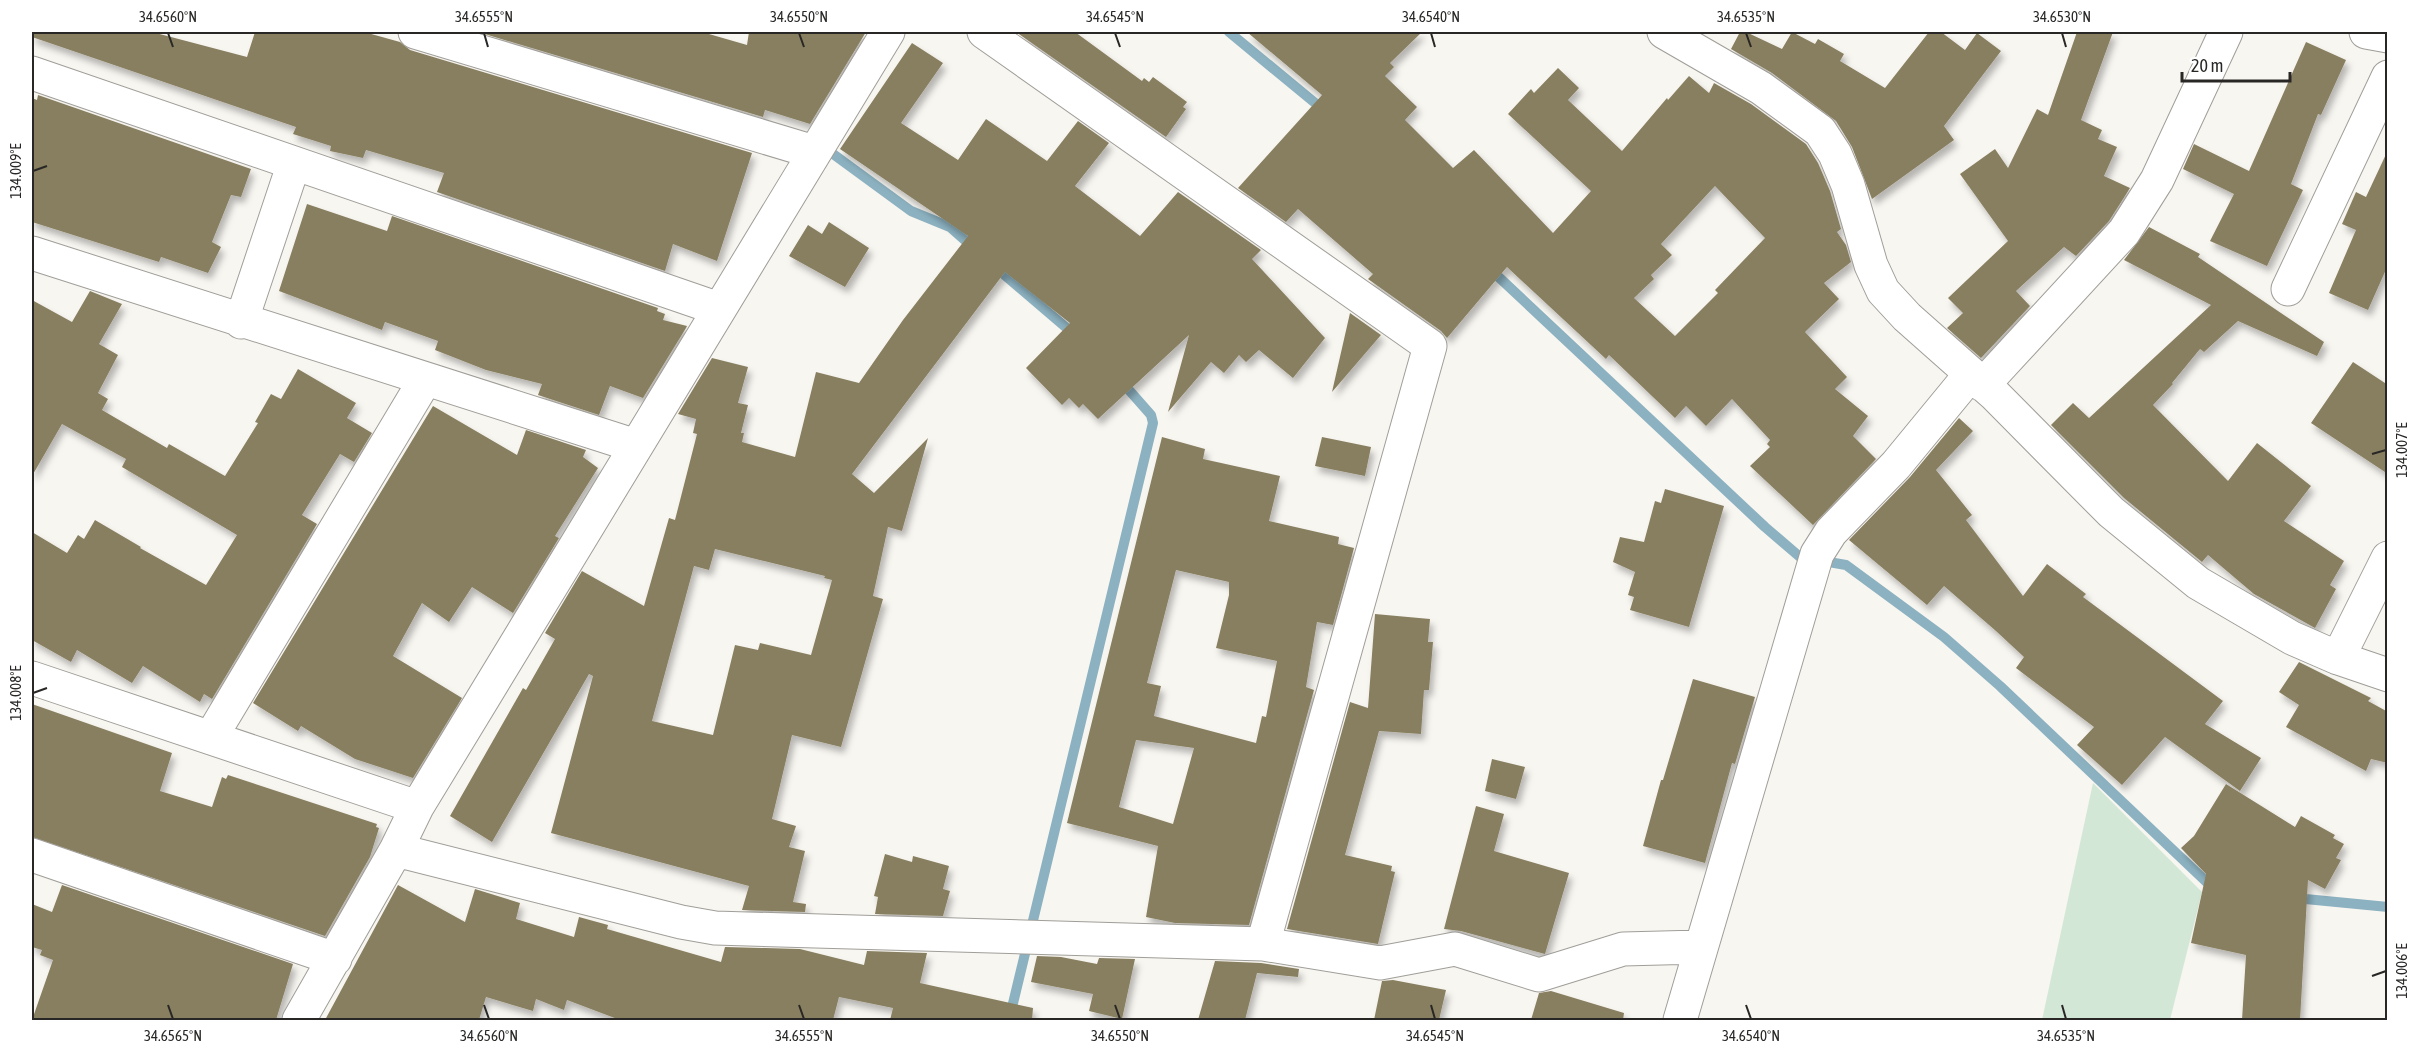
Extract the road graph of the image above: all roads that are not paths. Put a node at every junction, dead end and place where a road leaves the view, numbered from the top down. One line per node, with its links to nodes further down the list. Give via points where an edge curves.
1 (415, 32): 10 (street)
2 (888, 32): 10 (street)
3 (984, 32): 27 (street, via 1430,346)
4 (1664, 32): 17 (street, via 1761,88 1820,131 1848,185 1871,265 1883,291 1906,317)
5 (2226, 32): 17 (street, via 2157,180 2124,232)
6 (2366, 32): 7 (street)
7 (2388, 36)
8 (32, 73): 11 (street)
9 (2388, 77): 13 (street)
10 (814, 152): 14 (street)
11 (294, 163): 14 (street); 15 (street)
12 (32, 253): 15 (street)
13 (2288, 289)
14 (719, 309): 18 (street)
15 (241, 322): 16 (street)
16 (425, 380): 18 (street); 23 (street)
17 (1977, 380): 20 (street, via 2111,512 2198,583 2292,638); 28 (street, via 1831,532 1815,561)
18 (636, 446): 24 (street)
19 (2388, 558): 20 (street)
20 (2338, 658): 21 (street)
21 (2388, 675)
22 (32, 678): 23 (street)
23 (212, 737): 24 (street)
24 (417, 807): 25 (street)
25 (396, 850): 27 (street, via 715,928); 29 (street)
26 (32, 855): 29 (street)
27 (1263, 944): 28 (street, via 1380,963 1455,949 1539,975 1623,949)
28 (1700, 947): 31 (street)
29 (335, 959): 30 (street)
30 (299, 1020)
31 (1680, 1020)

